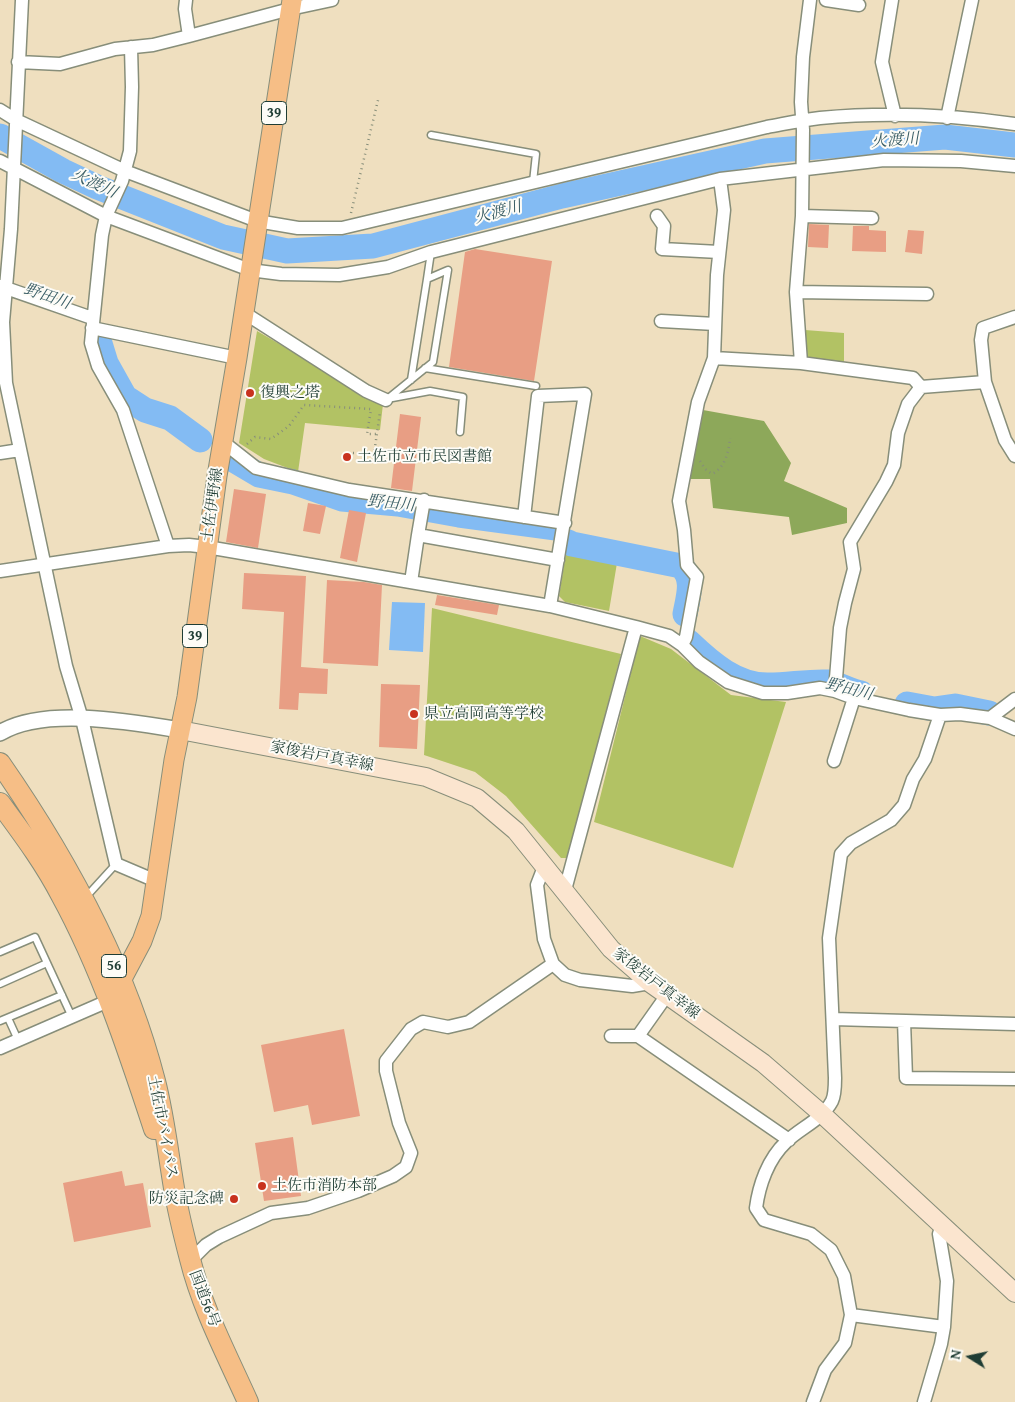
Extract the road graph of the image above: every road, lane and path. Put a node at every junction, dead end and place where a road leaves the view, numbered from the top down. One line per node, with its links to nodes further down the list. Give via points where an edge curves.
1 (22, 0): 12 (street)
2 (186, 0): 10 (street)
3 (332, 0): 8 (street)
4 (810, 0): 19 (street, via 803,57)
5 (826, 0): 9 (street)
6 (892, 0): 15 (street, via 882,62)
7 (972, 0): 16 (street)
8 (291, 4): 10 (street); 32 (main road, 土佐伊野線 / 39)
9 (859, 5)
10 (189, 36): 11 (street)
11 (131, 47): 12 (street, via 60,64); 25 (street, via 130,151)
12 (18, 62): 17 (street)
13 (378, 100): 33 (path)
14 (0, 110): 17 (street)
15 (895, 116): 16 (street); 19 (street, via 819,118)
16 (947, 118): 18 (street)
17 (16, 124): 24 (street); 25 (street)
18 (1015, 124)
19 (803, 125): 22 (street); 27 (street, via 767,127)
20 (431, 135): 27 (lane, via 536,154)
21 (0, 161): 24 (street)
22 (803, 165): 23 (street, via 962,160); 26 (street); 30 (street)
23 (1015, 166)
24 (14, 167): 28 (street); 38 (street, via 11,229)
25 (123, 176): 28 (street); 32 (street)
26 (720, 180): 34 (street); 35 (street, via 724,210)
27 (533, 182): 33 (street)
28 (108, 213): 36 (street); 44 (street, via 102,235)
29 (657, 216): 35 (street, via 664,226 662,249)
30 (802, 216): 31 (street); 39 (street)
31 (872, 218)
32 (257, 224): 33 (street, via 298,228); 36 (main road, 土佐伊野線 / 39)
33 (348, 227)
34 (431, 252): 36 (street, via 388,267 339,275 281,274); 37 (lane)
35 (719, 252): 45 (street)
36 (250, 265): 41 (main road, 土佐伊野線 / 39)
37 (427, 279): 49 (lane, via 448,270 433,362); 50 (lane)
38 (2, 287): 44 (street); 60 (street, via 6,383)
39 (796, 292): 40 (street); 48 (street)
40 (927, 294)
41 (244, 312): 46 (main road, 土佐伊野線 / 39); 54 (street, via 366,391)
42 (1015, 317): 51 (street, via 983,328)
43 (661, 321): 45 (street)
44 (92, 323): 46 (street); 68 (street, via 91,343 98,366 123,410)
45 (715, 324): 47 (street)
46 (237, 358): 59 (main road, 土佐伊野線 / 39)
47 (714, 358): 48 (street); 57 (street, via 698,402)
48 (801, 363): 53 (street, via 914,378)
49 (425, 368): 50 (lane); 52 (lane)
50 (411, 380): 54 (lane)
51 (985, 382): 53 (street); 63 (street, via 1005,440)
52 (536, 386)
53 (921, 387): 77 (street, via 908,404 898,433 894,465 850,542 854,570 840,628)
54 (384, 399): 55 (lane, via 430,391 463,397); 56 (path)
55 (460, 432)
56 (377, 434): 59 (path, via 367,434 371,409 304,405 289,426 271,439 255,437); 61 (path, via 374,454)
57 (691, 436): 58 (path, via 697,458 712,474 722,466); 76 (street, via 678,501 687,565 697,577)
58 (730, 438)
59 (231, 448): 64 (street, via 256,468 349,490); 69 (main road, 土佐伊野線 / 39)
60 (20, 450): 62 (street); 71 (street)
61 (353, 452)
62 (0, 453)
63 (1015, 456)
64 (424, 500): 65 (street); 67 (street)
65 (524, 517): 66 (street); 66 (street, via 538,396 585,394)
66 (565, 523): 70 (street)
67 (418, 536): 70 (street); 73 (street)
68 (168, 546): 69 (street); 71 (street)
69 (207, 547): 73 (street); 84 (main road, 土佐伊野線 / 39)
70 (558, 560): 74 (street)
71 (45, 564): 72 (street); 82 (street, via 66,666)
72 (0, 571)
73 (411, 582): 74 (street)
74 (550, 606): 75 (street)
75 (636, 627): 76 (street, via 669,636); 92 (street)
76 (682, 645): 77 (street, via 698,662 728,682 754,691)
77 (834, 690): 78 (street)
78 (854, 698): 80 (street); 86 (street)
79 (1015, 699): 81 (street)
80 (940, 714): 81 (street); 105 (street, via 925,759 913,779 904,805 891,820 850,843 842,854 829,938)
81 (990, 718): 83 (street)
82 (82, 719): 84 (street, via 124,720); 85 (street, via 40,719); 89 (street)
83 (1015, 729)
84 (180, 730): 90 (main road, 家俊岩戸真幸線, via 426,776 477,798 516,832); 91 (main road, 土佐伊野線 / 39)
85 (0, 733)
86 (834, 761)
87 (0, 763): 93 (highway, 土佐市バイパス / 56, via 40,821)
88 (0, 802): 102 (highway, 土佐市バイパス / 56, via 34,849 61,895)
89 (116, 864): 91 (street); 93 (lane)
90 (544, 867): 92 (main road, 家俊岩戸真幸線); 96 (street, via 537,885 544,939)
91 (156, 881): 97 (main road, 土佐伊野線 / 39, via 151,916)
92 (565, 890): 98 (main road, 家俊岩戸真幸線, via 610,949)
93 (82, 900): 97 (highway, 土佐市バイパス / 56)
94 (0, 952): 95 (lane, via 35,937)
95 (47, 963): 99 (lane); 100 (lane)
96 (552, 964): 98 (street, via 565,975 580,980 632,986); 118 (street, via 469,1022 448,1027 423,1022 411,1029 386,1061 399,1123 411,1153 406,1167 350,1194 308,1208 271,1213 219,1236)
97 (122, 982): 102 (main road, 土佐伊野線 / 39); 116 (highway, 土佐市バイパス / 56, via 155,1080 166,1129)
98 (650, 983): 101 (main road, 家俊岩戸真幸線)
99 (0, 984)
100 (62, 995): 103 (lane); 104 (lane)
101 (667, 995): 110 (street); 114 (main road, 家俊岩戸真幸線, via 763,1064)
102 (108, 1001): 103 (street); 116 (highway, 土佐市バイパス / 56)
103 (72, 1017): 111 (street)
104 (8, 1018): 106 (lane); 111 (lane)
105 (833, 1019): 107 (street); 114 (street, via 833,1100)
106 (0, 1021)
107 (904, 1022): 108 (street); 113 (street, via 906,1078)
108 (1015, 1024)
109 (611, 1036): 110 (street)
110 (638, 1036): 115 (street)
111 (18, 1040): 112 (street)
112 (0, 1048)
113 (1015, 1079)
114 (822, 1114): 115 (street); 117 (main road, 家俊岩戸真幸線)
115 (789, 1140): 120 (street, via 772,1158 759,1190 756,1208 764,1220 811,1234 831,1250 844,1276)
116 (174, 1191): 118 (highway, 国道56号 / 56)
117 (942, 1225): 119 (main road, 家俊岩戸真幸線); 121 (street, via 939,1234 946,1281)
118 (190, 1261): 122 (highway, 国道56号 / 56, via 204,1304)
119 (1015, 1293)
120 (851, 1315): 121 (street); 123 (street, via 845,1343 825,1370)
121 (944, 1327): 124 (street)
122 (248, 1402)
123 (813, 1402)
124 (924, 1402)

